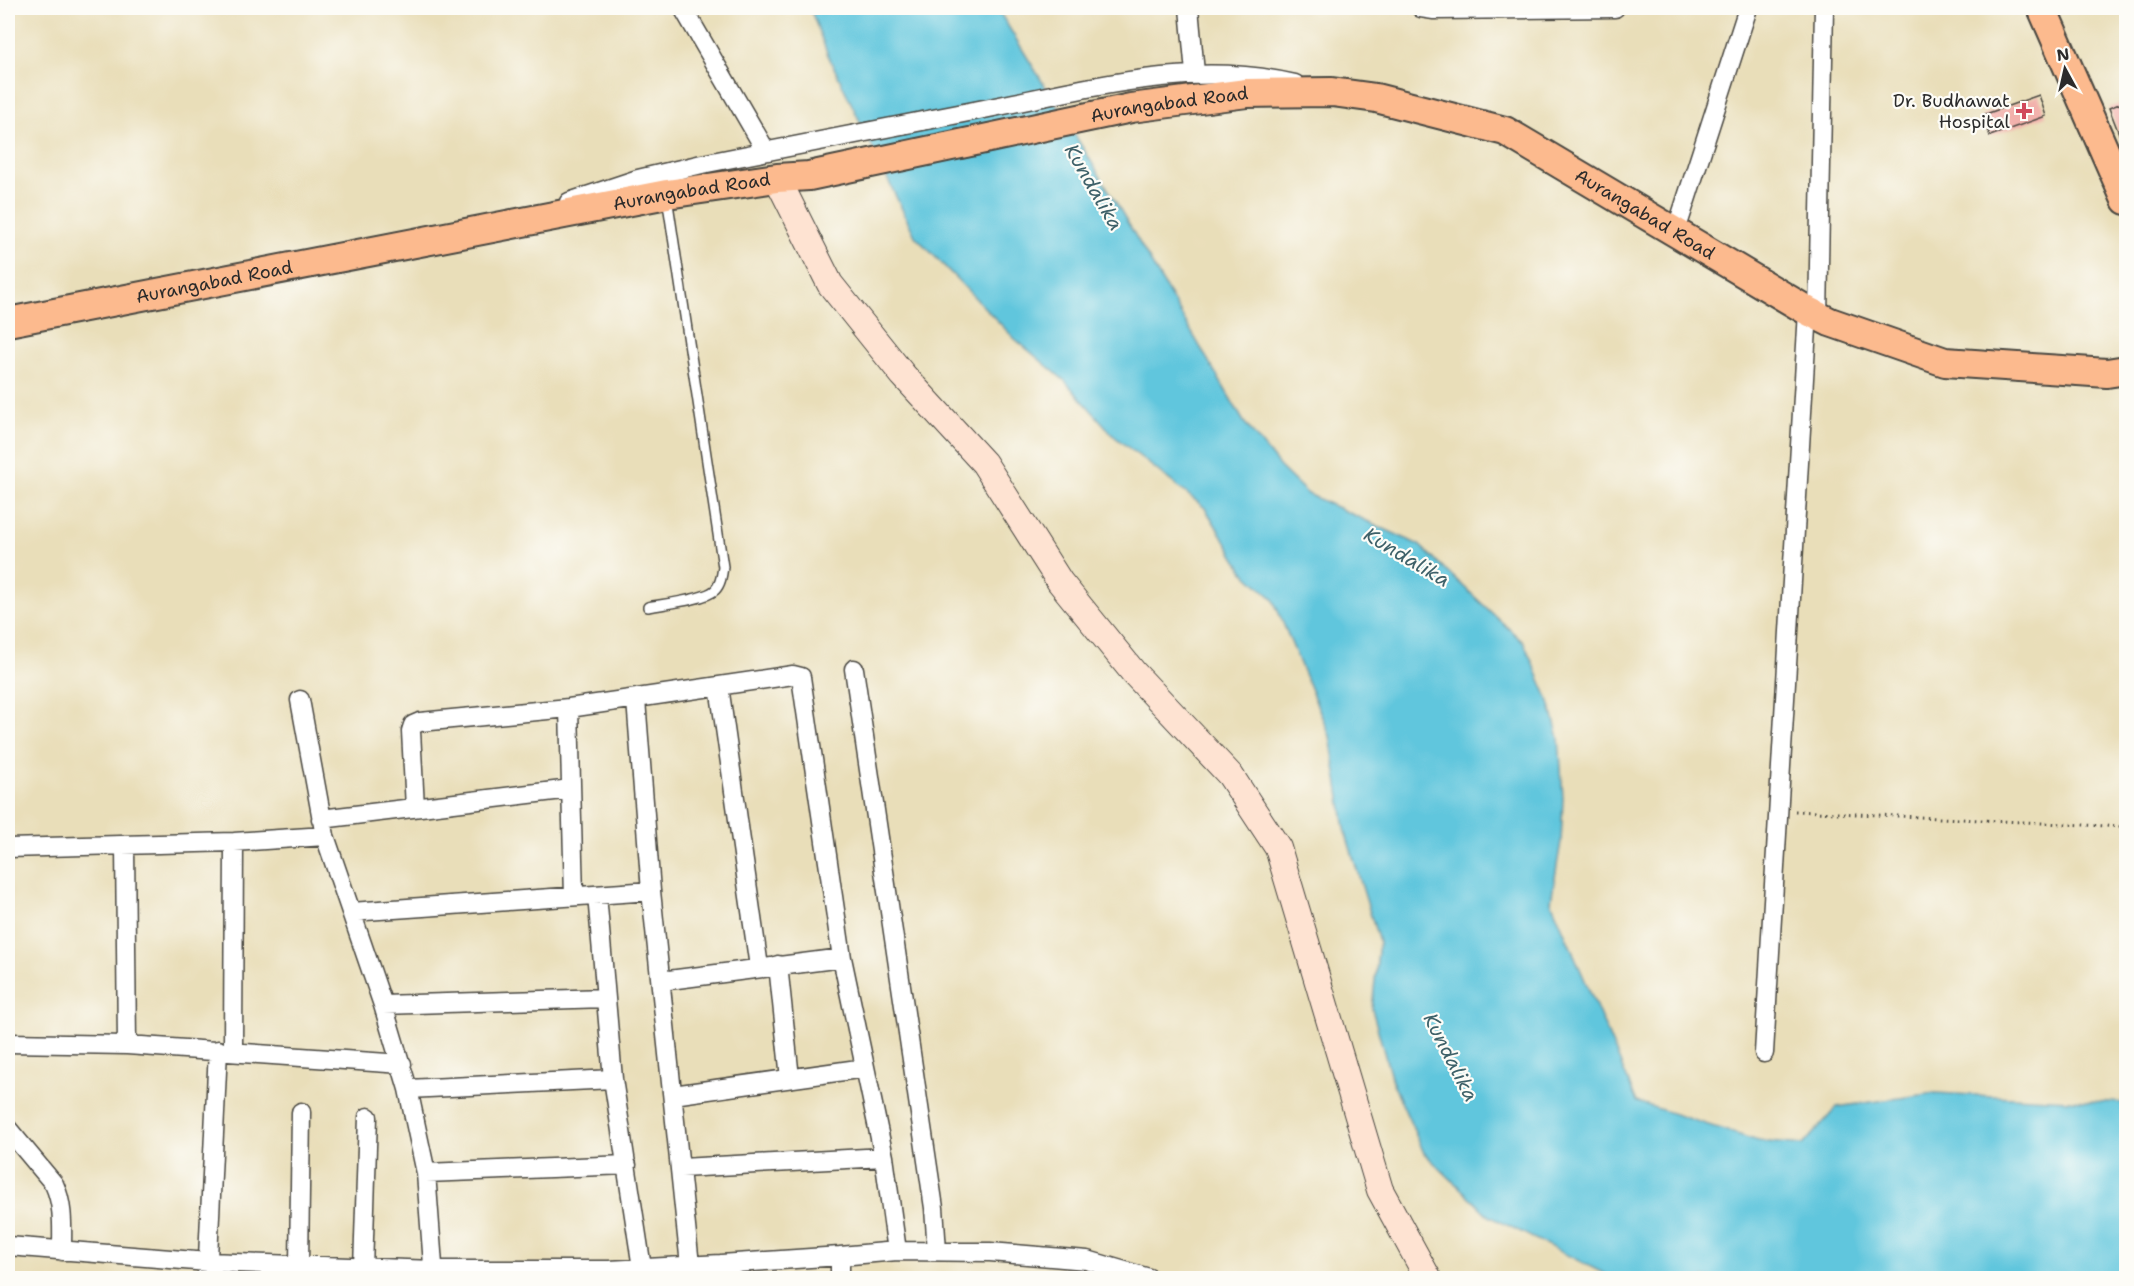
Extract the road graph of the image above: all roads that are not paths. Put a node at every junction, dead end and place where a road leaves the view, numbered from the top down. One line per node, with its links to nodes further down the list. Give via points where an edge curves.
1 (683, 8): 10 (street)
2 (1189, 8): 8 (street)
3 (1421, 8): 4 (street)
4 (1615, 8)
5 (1748, 8): 15 (street)
6 (1824, 8): 16 (street)
7 (2042, 8): 13 (main road)
8 (1195, 73): 9 (street, via 1264,76); 10 (street)
9 (1332, 92): 11 (main road, Aurangabad Road, via 1247,93 1131,108 809,176); 15 (main road, Aurangabad Road, via 1376,98 1505,131)
10 (766, 152): 14 (street, via 638,178)
11 (777, 178): 12 (main road, Aurangabad Road); 73 (street, via 830,284 903,375 984,463 1060,582 1134,673 1230,775 1278,848 1380,1190)
12 (666, 194): 14 (main road, Aurangabad Road); 19 (lane, via 723,567 722,579 706,595)
13 (2127, 200)
14 (488, 229): 17 (main road, Aurangabad Road)
15 (1676, 231): 16 (main road, Aurangabad Road)
16 (1813, 314): 18 (main road, Aurangabad Road, via 1945,362); 44 (street)
17 (8, 322)
18 (2120, 366)
19 (648, 607)
20 (854, 669): 61 (street, via 934,1208)
21 (719, 686): 23 (street); 35 (street, via 793,675 803,680); 37 (street)
22 (300, 700): 27 (street)
23 (636, 700): 24 (street); 31 (street)
24 (569, 708): 25 (street); 26 (street, via 413,725)
25 (571, 789): 26 (street); 33 (street)
26 (415, 808): 27 (street)
27 (323, 827): 28 (street); 34 (street)
28 (234, 842): 29 (street); 43 (street)
29 (125, 846): 30 (street); 42 (street)
30 (8, 848)
31 (651, 891): 32 (street); 38 (street)
32 (597, 895): 33 (street); 39 (street)
33 (574, 897): 34 (street)
34 (351, 912): 40 (street)
35 (842, 958): 36 (street); 46 (street)
36 (778, 965): 37 (street); 47 (street)
37 (759, 967): 38 (street)
38 (661, 981): 50 (street)
39 (606, 998): 40 (street); 48 (street)
40 (383, 1005): 45 (street)
41 (8, 1043): 42 (street)
42 (128, 1045): 43 (street)
43 (225, 1050): 45 (street); 66 (street)
44 (1764, 1053)
45 (402, 1064): 49 (street)
46 (865, 1068): 47 (street); 54 (street)
47 (790, 1078): 50 (street)
48 (613, 1079): 49 (street); 55 (street)
49 (408, 1089): 57 (street)
50 (673, 1095): 56 (street)
51 (301, 1112): 64 (street)
52 (368, 1117): 67 (street)
53 (8, 1129): 59 (street, via 58,1193 63,1213)
54 (884, 1157): 56 (street); 60 (street)
55 (627, 1165): 57 (street); 65 (street)
56 (681, 1168): 63 (street)
57 (426, 1173): 69 (street)
58 (8, 1246): 59 (street)
59 (62, 1251): 66 (street)
60 (897, 1251): 61 (street); 62 (street)
61 (937, 1251): 72 (street, via 1087,1260)
62 (840, 1256): 68 (street); 71 (street)
63 (690, 1264): 65 (street); 68 (street)
64 (299, 1265): 66 (street); 67 (street)
65 (642, 1268): 70 (street)
66 (207, 1270)
67 (357, 1271): 69 (street)
68 (721, 1271)
69 (434, 1274): 70 (street)
70 (609, 1274)
71 (840, 1278)
72 (1149, 1278)
73 (1428, 1278)

